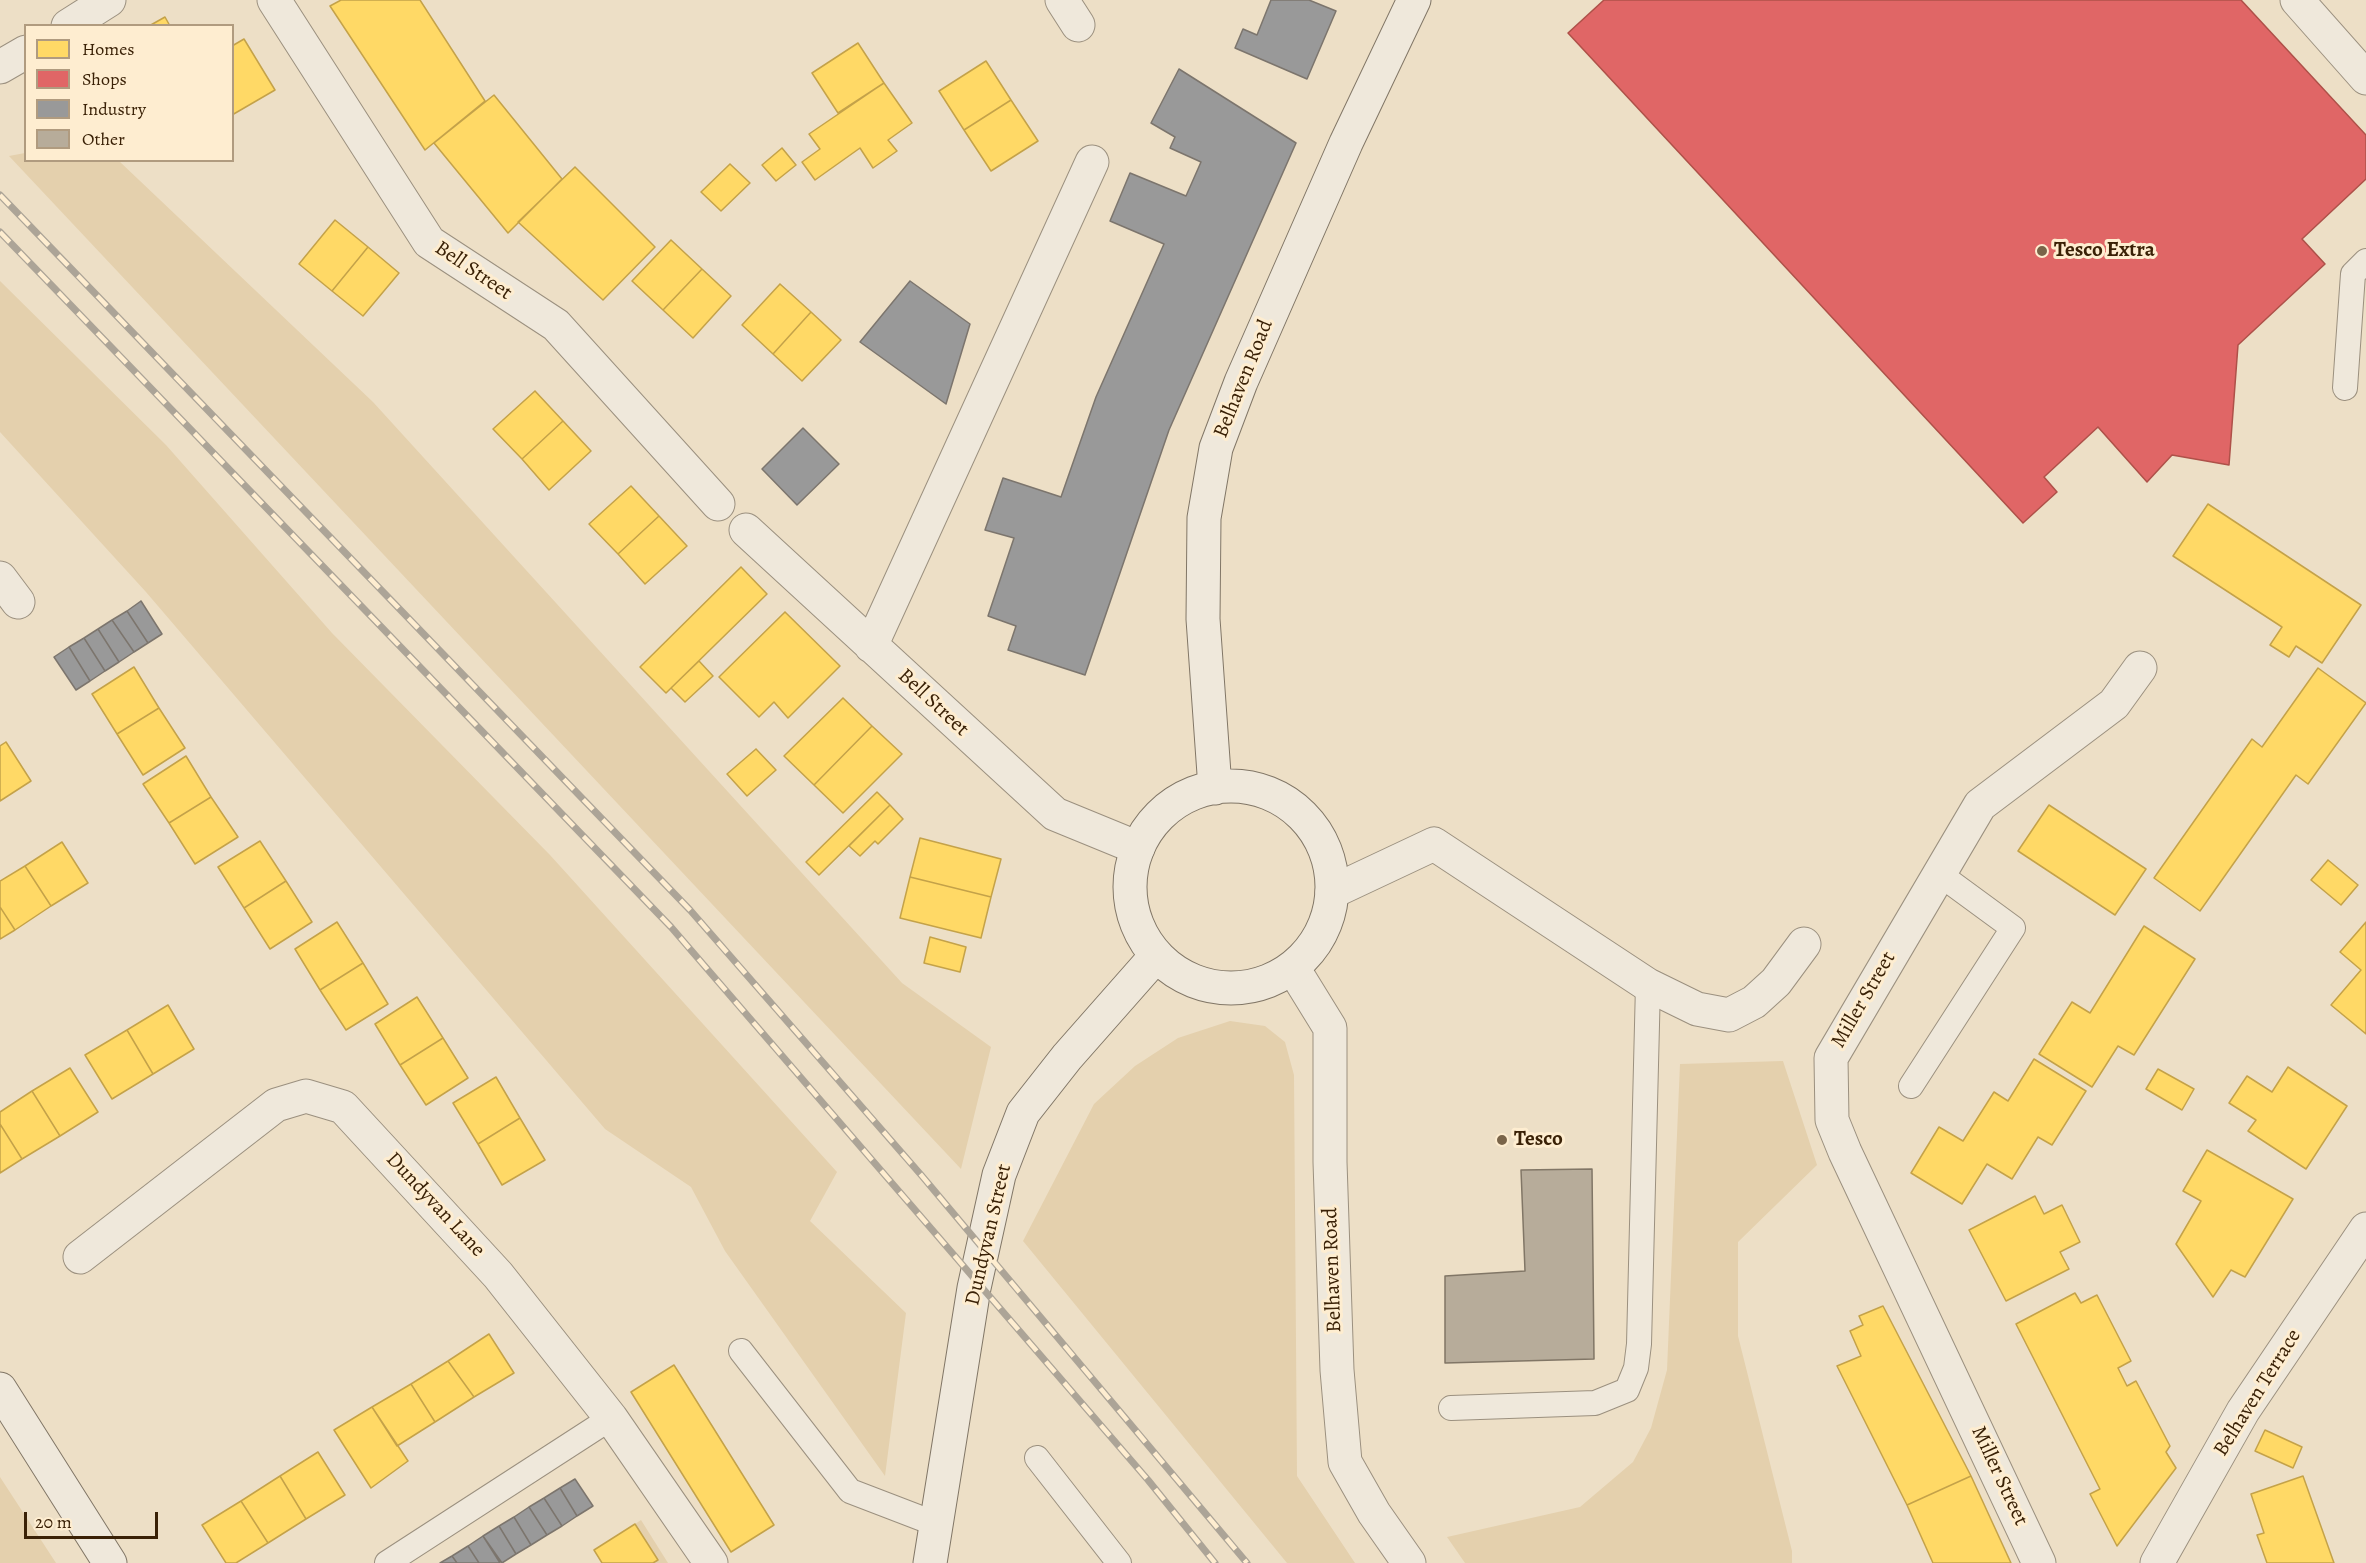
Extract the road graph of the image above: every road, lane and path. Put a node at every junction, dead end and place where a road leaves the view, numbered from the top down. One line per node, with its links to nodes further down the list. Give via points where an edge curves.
1 (109, 0): 5 (street)
2 (274, 0): 12 (street, Bell Street, via 429,242 556,325)
3 (1414, 0): 16 (street, Belhaven Road, via 1346,143 1216,448 1204,518 1203,619)
4 (2297, 0): 8 (street)
5 (71, 24)
6 (24, 53): 7 (street)
7 (0, 68)
8 (2366, 78)
9 (1092, 162): 14 (street)
10 (2366, 261): 11 (lane, via 2353,274)
11 (2345, 388)
12 (718, 504)
13 (746, 530): 14 (street, Bell Street)
14 (872, 646): 17 (street, Bell Street, via 1055,814)
15 (2140, 668): 18 (street, Miller Street, via 2114,704 1980,806)
16 (1215, 788): 17 (street, via 1177,802 1161,814); 19 (street, via 1241,787 1288,804 1307,821 1321,842)
17 (1138, 848): 21 (street, via 1130,876 1131,904 1140,931)
18 (1938, 873): 24 (lane, via 2013,928); 39 (street, Miller Street, via 1831,1058 1832,1120)
19 (1332, 892): 22 (street, via 1329,913 1320,933); 23 (street, via 1434,844)
20 (1804, 944): 23 (street, via 1776,982 1754,1002 1729,1015 1697,1009)
21 (1156, 956): 22 (street, via 1179,977 1237,988 1266,982); 32 (street, Dundyvan Street, via 1023,1113 999,1175 974,1288)
22 (1293, 968): 38 (street, Belhaven Road, via 1330,1028 1329,1162 1337,1370 1345,1462)
23 (1648, 985): 29 (lane, via 1640,1344 1627,1390 1595,1403)
24 (1911, 1086)
25 (2366, 1229): 40 (street, Belhaven Terrace, via 2243,1411)
26 (80, 1257): 30 (street, Dundyvan Lane, via 276,1105 306,1096 343,1107 498,1275)
27 (741, 1351): 32 (lane, via 850,1491)
28 (0, 1389): 33 (street)
29 (1451, 1408)
30 (611, 1418): 34 (lane); 35 (street, Dundyvan Lane)
31 (1037, 1458): 37 (lane)
32 (936, 1524): 36 (street, Dundyvan Street)
33 (110, 1563)
34 (387, 1563)
35 (711, 1563)
36 (930, 1563)
37 (1119, 1563)
38 (1409, 1563)
39 (2040, 1563)
40 (2157, 1563)

